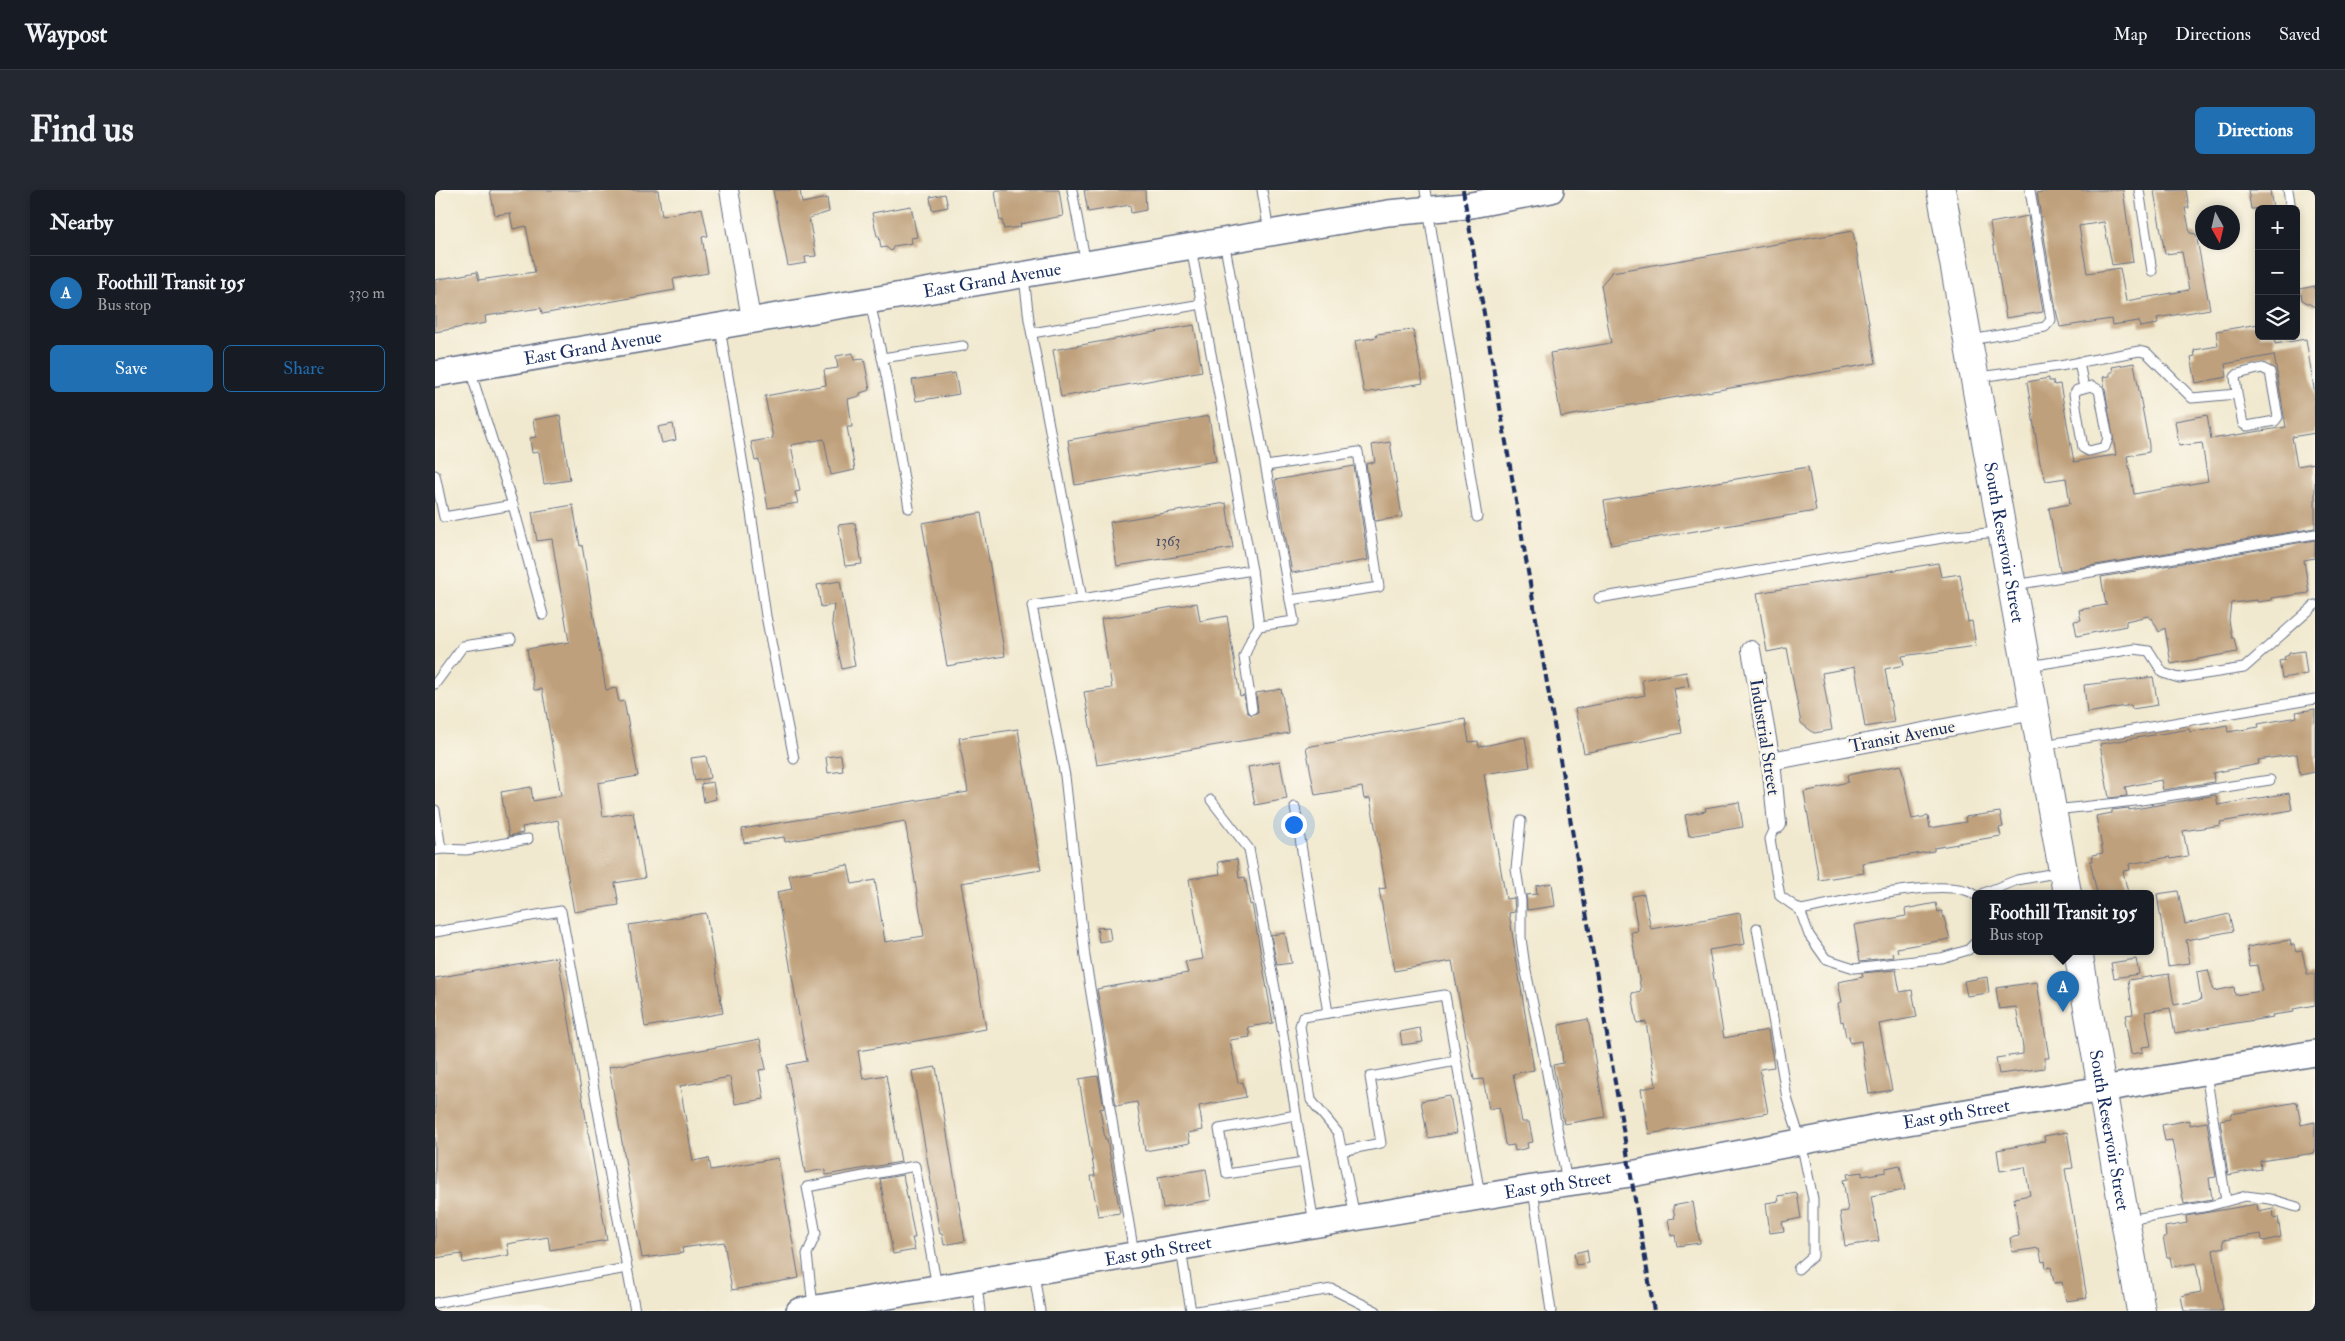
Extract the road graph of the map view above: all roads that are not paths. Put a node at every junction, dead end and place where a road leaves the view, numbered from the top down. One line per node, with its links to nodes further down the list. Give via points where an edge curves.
1 (729, 190): 20 (street)
2 (1073, 190): 15 (lane)
3 (1262, 190): 12 (lane)
4 (1551, 190): 9 (street, East Grand Avenue)
5 (1941, 190): 23 (main road, South Reservoir Street)
6 (2030, 190): 23 (lane, via 2051,320 2045,327)
7 (2139, 190): 16 (lane)
8 (2288, 190): 11 (lane)
9 (1514, 193): 10 (street, East Grand Avenue, via 1466,206)
10 (1427, 200): 12 (street, East Grand Avenue, via 1388,213); 36 (lane)
11 (2290, 205)
12 (1269, 232): 13 (street, East Grand Avenue)
13 (1224, 240): 14 (street, East Grand Avenue); 32 (lane)
14 (1191, 246): 15 (street, East Grand Avenue); 19 (lane)
15 (1086, 264): 17 (street, East Grand Avenue)
16 (2153, 271)
17 (1024, 274): 18 (street, East Grand Avenue); 22 (lane)
18 (869, 300): 20 (street, East Grand Avenue); 25 (lane)
19 (1202, 304): 22 (lane); 39 (lane)
20 (751, 319): 21 (street, East Grand Avenue)
21 (719, 325): 27 (street, East Grand Avenue); 55 (lane, via 766,616)
22 (1032, 333): 42 (lane)
23 (1968, 341): 29 (main road, South Reservoir Street)
24 (963, 346): 25 (lane)
25 (882, 358): 35 (lane)
26 (2079, 362): 29 (lane); 30 (lane); 31 (lane, via 2132,352 2147,353 2192,398)
27 (470, 368): 28 (street, East Grand Avenue); 34 (lane)
28 (435, 374)
29 (1975, 378): 37 (main road, South Reservoir Street)
30 (2084, 388): 30 (lane, via 2092,386 2099,390 2108,438 2105,448 2089,451 2083,448 2074,394)
31 (2237, 394): 31 (lane, via 2243,424 2275,421 2278,417 2266,369 2237,374)
32 (1265, 466): 43 (lane); 43 (lane, via 1358,452 1379,587)
33 (435, 475): 34 (lane, via 444,517)
34 (513, 505): 45 (lane)
35 (909, 508)
36 (1477, 517)
37 (2002, 532): 40 (main road, South Reservoir Street); 41 (lane, via 1954,536)
38 (2315, 534): 40 (lane)
39 (1252, 570): 42 (lane); 46 (lane)
40 (2011, 586): 49 (main road, South Reservoir Street)
41 (1599, 598)
42 (1083, 599): 92 (lane, via 1032,606 1065,776 1085,957)
43 (1291, 600): 46 (lane, via 1294,621)
44 (2315, 604): 49 (lane, via 2244,668 2179,678 2163,673 2149,651 2134,649)
45 (543, 615)
46 (1259, 626): 52 (lane, via 1244,657)
47 (511, 639): 50 (lane, via 463,646)
48 (1751, 650): 56 (street, Industrial Street)
49 (2026, 666): 53 (main road, South Reservoir Street)
50 (435, 684)
51 (2315, 699): 54 (lane)
52 (1252, 709)
53 (2034, 711): 54 (main road, South Reservoir Street); 56 (street, Transit Avenue)
54 (2040, 745): 61 (main road, South Reservoir Street)
55 (793, 759)
56 (1771, 761): 63 (street, Industrial Street)
57 (2270, 780): 61 (lane, via 2135,802)
58 (1211, 800): 79 (lane, via 1249,850)
59 (1295, 807): 74 (lane)
60 (435, 810): 65 (lane)
61 (2052, 811): 66 (main road, South Reservoir Street)
62 (1521, 820): 83 (lane, via 1516,869 1523,948)
63 (1777, 824): 69 (lane, via 1769,839 1780,896)
64 (528, 840): 65 (lane, via 466,850)
65 (438, 849)
66 (2065, 882): 67 (lane, via 2017,880)
67 (1992, 890)
68 (1972, 892): 69 (lane, via 1946,887)
69 (1800, 910): 72 (lane, via 1809,934 1826,959 1854,968 1941,958)
70 (1757, 928): 80 (lane, via 1787,1098)
71 (435, 932): 93 (lane, via 561,911)
72 (1972, 946)
73 (2079, 955): 78 (main road, South Reservoir Street)
74 (1328, 1013): 76 (lane, via 1445,995); 81 (lane, via 1303,1017 1300,1026 1311,1100 1338,1133)
75 (2315, 1053): 77 (street, East 9th Street)
76 (1456, 1061): 81 (lane, via 1370,1077 1381,1143); 85 (lane)
77 (2206, 1071): 78 (street, East 9th Street); 86 (lane)
78 (2103, 1088): 80 (street, East 9th Street); 89 (main road, South Reservoir Street)
79 (1296, 1115): 82 (lane); 82 (lane, via 1219,1129 1227,1174)
80 (1801, 1142): 83 (street, East 9th Street, via 1631,1174); 94 (lane, via 1813,1199 1813,1256)
81 (1341, 1151): 88 (lane)
82 (1304, 1162): 90 (lane)
83 (1567, 1182): 84 (street, East 9th Street)
84 (1533, 1188): 85 (street, East 9th Street); 107 (lane)
85 (1480, 1196): 88 (street, East 9th Street)
86 (2226, 1201): 87 (lane, via 2246,1196); 89 (lane)
87 (2297, 1207)
88 (1355, 1218): 90 (street, East 9th Street)
89 (2125, 1221): 108 (main road, South Reservoir Street)
90 (1314, 1224): 91 (street, East 9th Street)
91 (1180, 1247): 92 (street, East 9th Street); 104 (lane)
92 (1134, 1254): 95 (street, East 9th Street)
93 (627, 1268): 98 (lane); 101 (lane)
94 (1798, 1269)
95 (1033, 1272): 96 (street, East 9th Street); 103 (lane)
96 (976, 1281): 97 (street, East 9th Street); 102 (lane)
97 (937, 1288): 99 (street, East 9th Street); 100 (lane, via 915,1166 807,1187 816,1234 807,1254)
98 (435, 1303)
99 (867, 1305): 100 (street, East 9th Street)
100 (806, 1310)
101 (635, 1311)
102 (980, 1311)
103 (1040, 1311)
104 (1191, 1311)
105 (1196, 1311): 106 (lane, via 1332,1289)
106 (1377, 1311)
107 (1551, 1311)
108 (2141, 1311)

